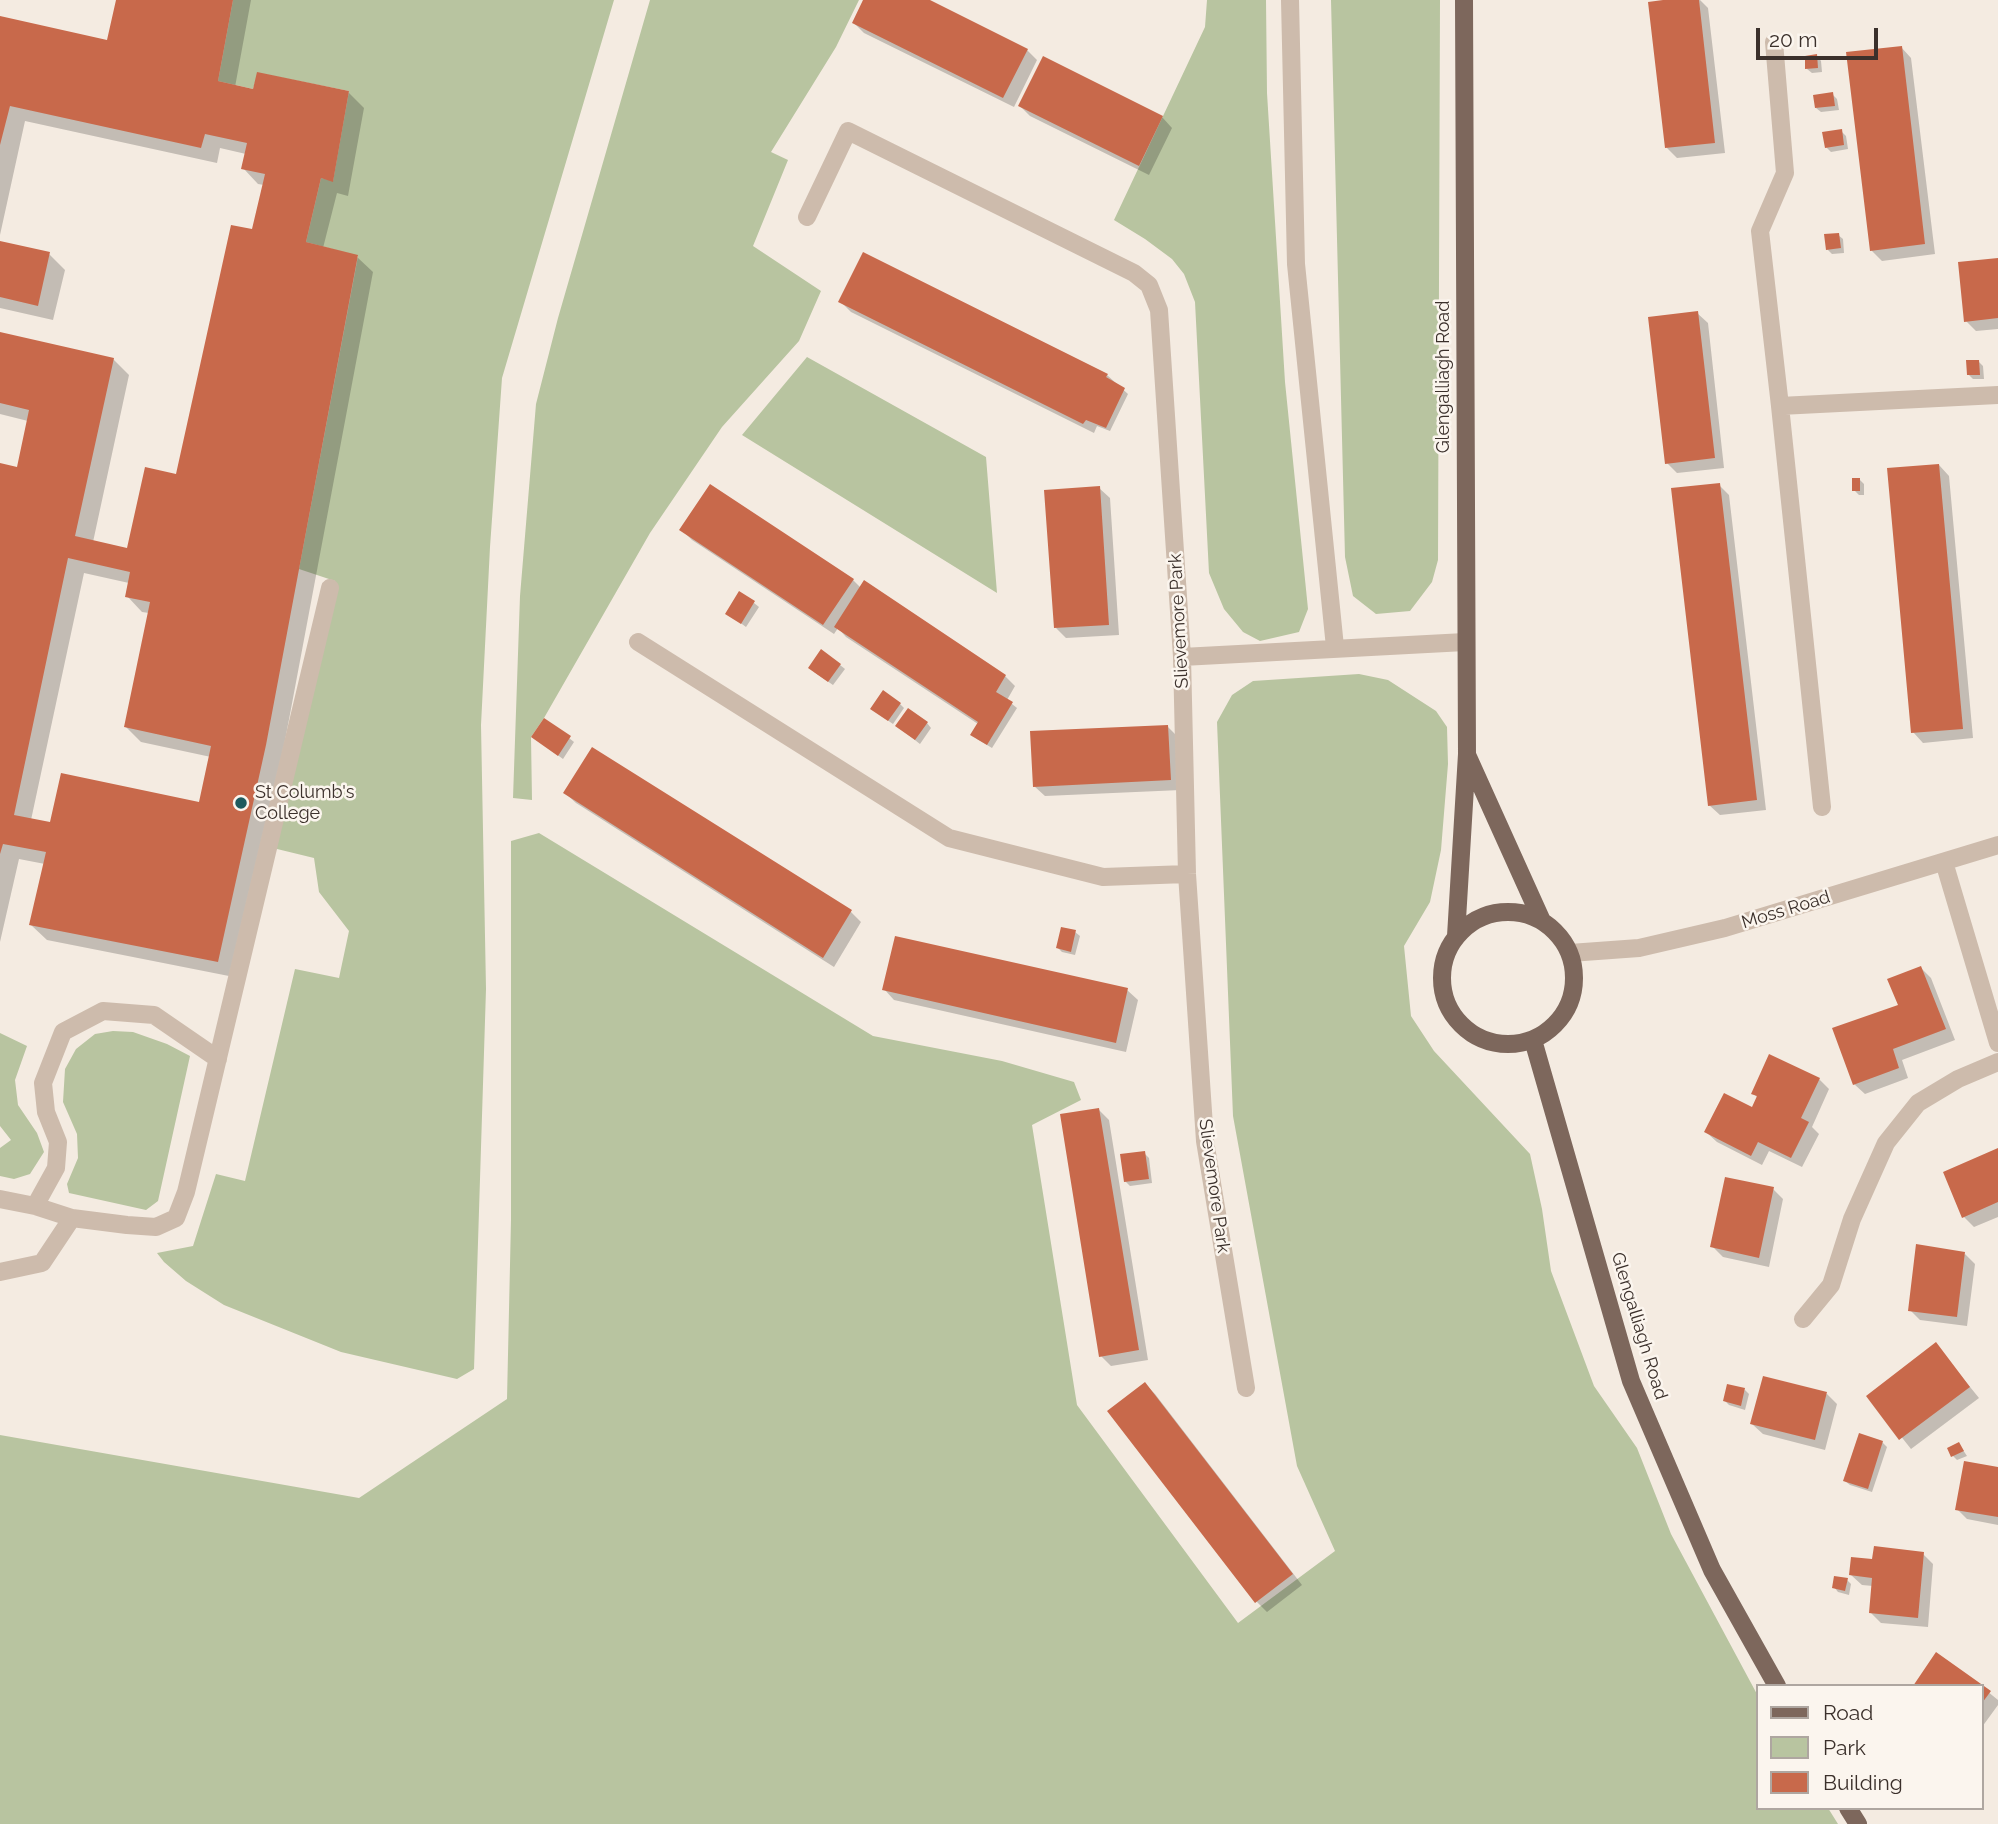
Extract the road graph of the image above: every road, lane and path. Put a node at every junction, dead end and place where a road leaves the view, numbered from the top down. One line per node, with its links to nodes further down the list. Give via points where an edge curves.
1 (1290, 0): 10 (street, via 1296,264)
2 (1464, 0): 9 (main road, Glengalliagh Road)
3 (1774, 42): 6 (street, via 1785,173 1760,231)
4 (807, 217): 11 (street, Slievemore Park, via 848,131 1107,257 1149,285 1159,310)
5 (1998, 395): 6 (street)
6 (1780, 406): 13 (street)
7 (330, 587): 22 (street)
8 (638, 642): 16 (street, via 949,838 1103,877)
9 (1465, 642): 10 (street); 12 (main road, Glengalliagh Road)
10 (1335, 647): 11 (street)
11 (1182, 657): 16 (street, Slievemore Park)
12 (1467, 754): 17 (main road, Glengalliagh Road); 18 (main road, Glengalliagh Road)
13 (1822, 807)
14 (1998, 845): 15 (street, Moss Road)
15 (1944, 862): 19 (street, Moss Road, via 1726,928 1639,948); 21 (street)
16 (1187, 874): 29 (street, Slievemore Park, via 1205,1141)
17 (1542, 921): 18 (main road, via 1513,911 1491,913); 19 (main road, via 1561,937)
18 (1456, 936): 20 (main road, via 1441,977 1444,998 1455,1017 1490,1042)
19 (1570, 953): 20 (main road, via 1574,973 1568,1004 1550,1029)
20 (1533, 1040): 30 (main road, Glengalliagh Road, via 1631,1381 1712,1570)
21 (1998, 1044)
22 (218, 1059): 25 (street, via 154,1015 103,1011 63,1032 43,1083 46,1112 58,1142 56,1168); 26 (street, via 176,1218 156,1227)
23 (1998, 1062): 28 (street, via 1919,1103 1886,1143 1852,1219 1831,1285)
24 (0, 1199): 25 (street)
25 (35, 1206): 26 (street)
26 (72, 1219): 27 (street, via 42,1263)
27 (0, 1272)
28 (1803, 1319)
29 (1246, 1388)
30 (1776, 1684)

